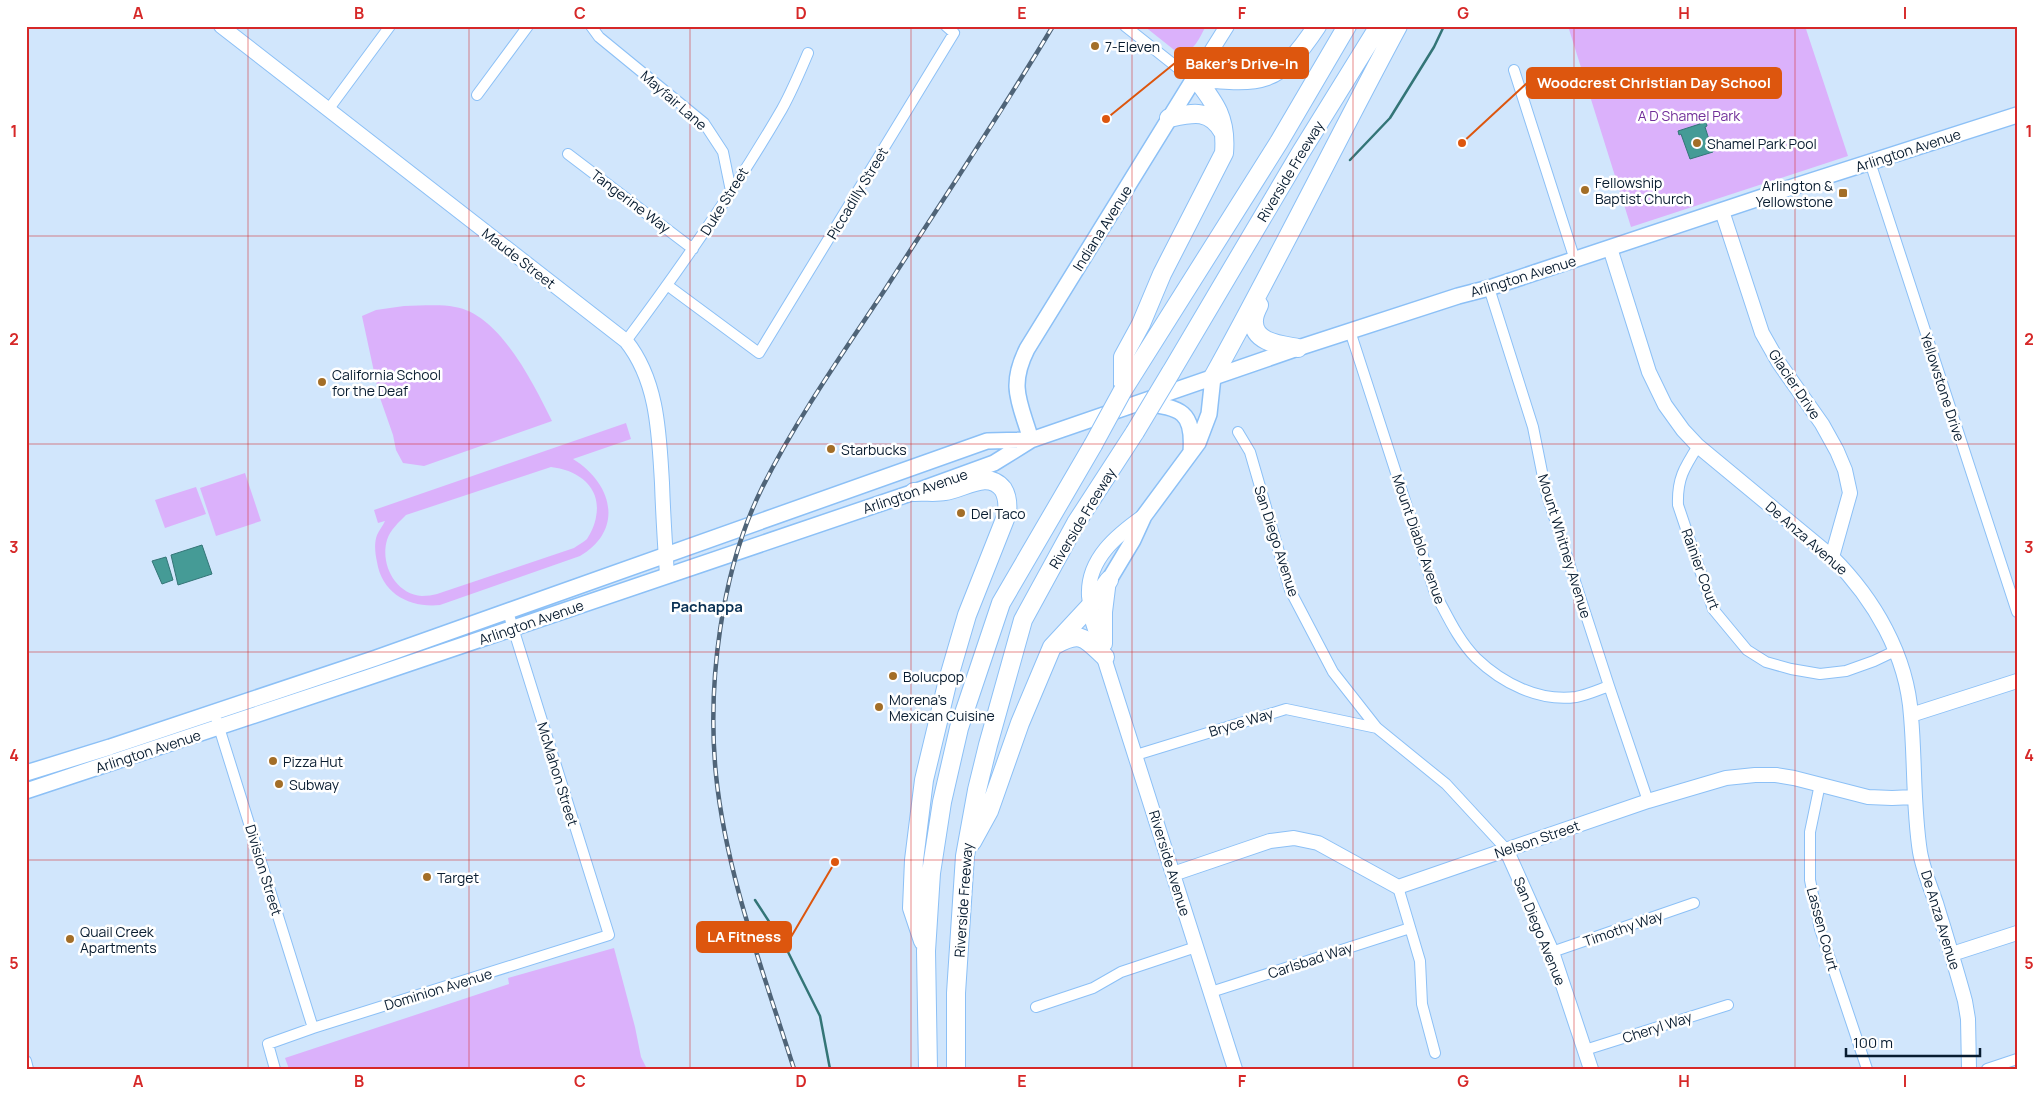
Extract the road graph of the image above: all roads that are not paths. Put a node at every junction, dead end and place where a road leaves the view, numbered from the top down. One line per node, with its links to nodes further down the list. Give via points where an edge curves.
1 (221, 26): 16 (street, Maude Street)
2 (390, 26): 16 (street)
3 (528, 26): 15 (street)
4 (591, 26): 22 (street, Mayfair Lane, via 599,37 704,123 723,152)
5 (1124, 26): 14 (street, via 1183,72)
6 (1227, 26): 14 (street, Indiana Avenue)
7 (1317, 26): 14 (highway, via 1301,50 1280,70 1267,77 1230,81)
8 (1347, 26): 34 (highway, Riverside Freeway, via 1279,142)
9 (1379, 26): 66 (highway, Riverside Freeway, bridge, via 1135,432 1076,523 1023,620 981,772)
10 (1398, 26): 27 (highway)
11 (950, 29): 28 (street, Piccadilly Street, via 759,353)
12 (808, 54): 22 (street, Duke Street, via 783,108)
13 (1514, 70): 26 (street)
14 (1195, 77): 18 (main road, Indiana Avenue); 19 (highway, via 1215,103)
15 (478, 95)
16 (328, 110): 31 (street, Maude Street)
17 (2017, 115): 21 (main road, Arlington Avenue)
18 (1169, 118): 19 (highway, via 1204,114 1215,120); 37 (main road, Indiana Avenue, via 1019,365 1017,392)
19 (1226, 137): 34 (highway, via 1224,153 1123,357)
20 (568, 154): 25 (street, Tangerine Way)
21 (1870, 162): 23 (main road, Arlington Avenue); 48 (street, Yellowstone Drive)
22 (731, 191): 25 (street, Duke Street)
23 (1722, 211): 24 (main road, Arlington Avenue); 43 (street, Glacier Drive, via 1762,333 1822,424 1845,470 1850,493)
24 (1610, 248): 26 (main road, Arlington Avenue); 38 (street, De Anza Avenue, via 1650,372 1665,405)
25 (693, 249): 28 (street, Duke Street)
26 (1575, 260): 29 (main road, Arlington Avenue)
27 (1267, 279): 32 (highway, via 1254,321 1255,328 1266,341); 33 (highway)
28 (667, 286): 31 (street, Duke Street)
29 (1489, 288): 30 (main road, Arlington Avenue); 54 (street, Mount Whitney Avenue, via 1534,427 1546,492)
30 (1350, 331): 32 (main road, Arlington Avenue); 54 (street, Mount Diablo Avenue, via 1435,593 1454,629 1476,658 1505,680 1530,693 1553,698 1577,697)
31 (626, 341): 42 (street, Maude Street, via 646,372 658,421)
32 (1298, 348): 33 (main road, Arlington Avenue)
33 (1213, 377): 35 (main road, Arlington Avenue); 39 (main road, Riverside Avenue, via 1206,426)
34 (1123, 390): 74 (highway, Riverside Freeway, bridge, via 1001,603 958,728 942,802 931,873)
35 (1140, 403): 37 (main road, Arlington Avenue); 39 (main road, via 1168,406 1182,413 1190,423 1193,435)
36 (1238, 432): 58 (street, San Diego Avenue, via 1250,452 1290,590 1333,672)
37 (1031, 440): 40 (main road, Arlington Avenue, via 994,463); 42 (main road, Arlington Avenue, via 987,441)
38 (1698, 446): 43 (street, De Anza Avenue); 51 (street, Rainier Court, via 1682,471 1677,489 1678,505 1713,609 1747,650 1766,662 1820,674 1846,671)
39 (1191, 453): 41 (main road, Riverside Avenue)
40 (914, 492): 44 (main road, Arlington Avenue); 74 (highway, via 946,491 989,480 1002,488 1008,504 1007,514 967,615 924,780 912,908)
41 (1144, 516): 45 (main road, Riverside Avenue); 46 (street, Riverside Avenue, via 1120,534 1098,560 1089,595)
42 (665, 554): 44 (street, Maude Street); 47 (main road, Arlington Avenue)
43 (1832, 556): 51 (street, De Anza Avenue, via 1867,597)
44 (667, 576): 49 (main road, Arlington Avenue)
45 (1109, 580): 46 (highway); 52 (street, Riverside Avenue, via 1104,627)
46 (1091, 605): 50 (highway); 52 (street, Riverside Avenue, via 1097,639)
47 (508, 612): 49 (street, McMahon Street); 55 (main road, Arlington Avenue)
48 (2017, 612)
49 (513, 628): 57 (main road, Arlington Avenue); 72 (street, McMahon Street)
50 (1052, 647): 52 (highway, via 1069,637 1081,638); 66 (highway, via 988,811)
51 (1895, 650): 56 (street, De Anza Avenue)
52 (1105, 657): 59 (street, Riverside Avenue)
53 (2017, 681): 56 (street)
54 (1609, 686): 64 (street, Mount Whitney Avenue)
55 (214, 712): 57 (street, Division Street); 60 (main road, Arlington Avenue)
56 (1911, 715): 63 (street, De Anza Avenue)
57 (219, 727): 62 (main road, Arlington Avenue); 80 (street, Division Street)
58 (1377, 728): 59 (street, Bryce Way, via 1286,708); 65 (street, San Diego Avenue, via 1446,784)
59 (1136, 755): 67 (street, Riverside Avenue)
60 (26, 773)
61 (1820, 784): 63 (street, Nelson Street, via 1868,797); 64 (street, Nelson Street, via 1755,775 1726,778); 93 (street, Lassen Court, via 1810,832 1810,880 1820,928)
62 (26, 791)
63 (1914, 797): 76 (street, De Anza Avenue, via 1920,854)
64 (1648, 801): 65 (street, Nelson Street)
65 (1506, 849): 68 (street, Nelson Street); 75 (street, San Diego Avenue)
66 (965, 856): 81 (highway, Riverside Freeway)
67 (1173, 874): 68 (street, via 1270,841 1294,838 1318,843); 73 (street, Riverside Avenue)
68 (1398, 887): 70 (street)
69 (1694, 903): 75 (street, Timothy Way)
70 (1410, 928): 77 (street, Carlsbad Way); 83 (street, via 1420,960 1422,1004)
71 (2017, 933): 76 (street)
72 (609, 935): 80 (street, Dominion Avenue)
73 (1196, 947): 77 (street, Riverside Avenue); 79 (street, via 1121,972 1093,988)
74 (926, 951): 88 (highway, Riverside Freeway)
75 (1552, 952): 82 (street, San Diego Avenue)
76 (1952, 954): 94 (street, De Anza Avenue, via 1968,1019)
77 (1211, 992): 91 (street, Riverside Avenue)
78 (1728, 1005): 82 (street, Cheryl Way)
79 (1036, 1008)
80 (313, 1028): 87 (street, Dominion Avenue, via 268,1044)
81 (956, 1038): 89 (highway, Riverside Freeway); 90 (highway)
82 (1585, 1050): 92 (street, San Diego Avenue)
83 (1435, 1053)
84 (2017, 1059): 95 (street)
85 (26, 1061): 86 (street)
86 (28, 1069)
87 (275, 1069)
88 (928, 1069)
89 (956, 1069)
90 (963, 1069)
91 (1235, 1069)
92 (1591, 1069)
93 (1867, 1069)
94 (1969, 1069)
95 (1987, 1069)

